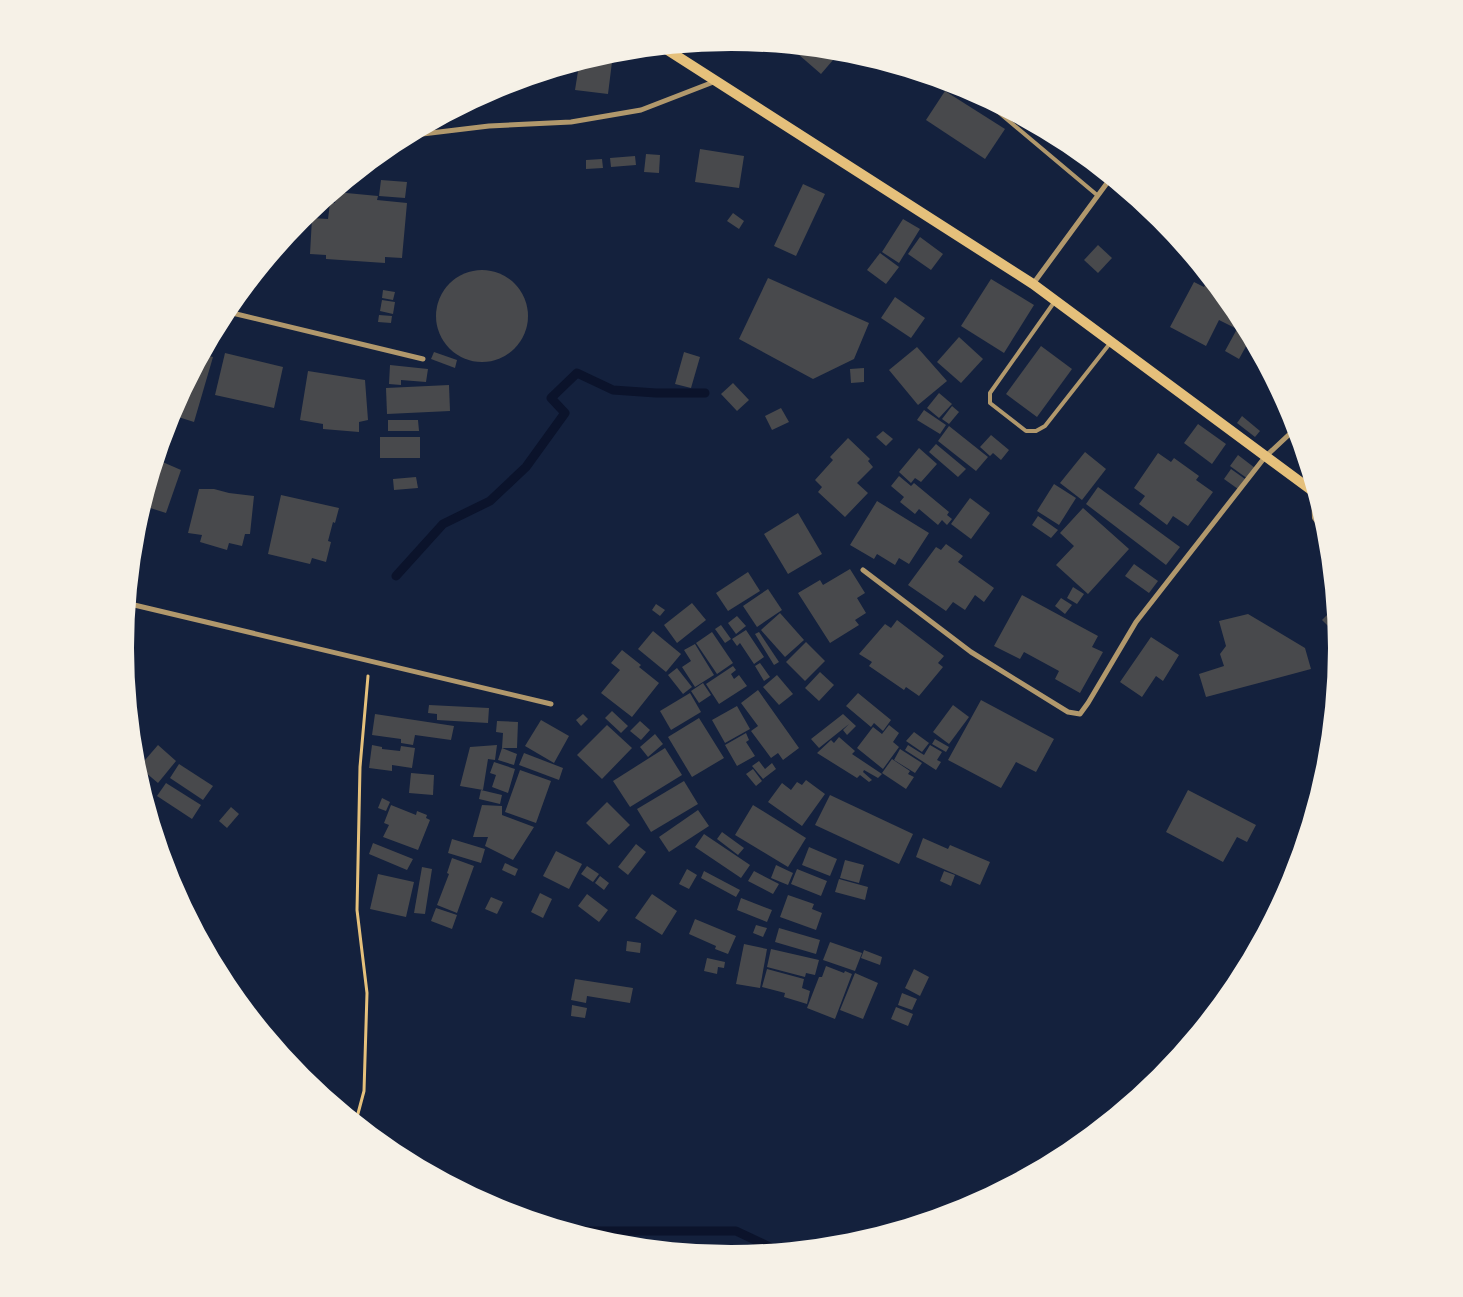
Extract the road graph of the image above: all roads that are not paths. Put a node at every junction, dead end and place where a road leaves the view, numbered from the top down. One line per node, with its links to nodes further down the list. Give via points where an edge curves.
1 (675, 54): 2 (main road)
2 (717, 80): 4 (street, via 641,110 571,122); 7 (main road)
3 (1005, 118): 6 (lane)
4 (430, 133)
5 (1106, 184): 6 (street)
6 (1097, 195): 7 (street)
7 (1033, 284): 8 (main road)
8 (1055, 301): 10 (main road); 10 (lane, via 990,393 990,404 1026,430 1045,426)
9 (237, 314): 11 (street)
10 (1111, 342): 13 (main road)
11 (423, 359)
12 (1289, 435): 13 (street)
13 (1265, 457): 14 (main road); 15 (street, via 1136,622 1080,714 1068,712 971,652)
14 (1305, 485)
15 (863, 570)
16 (136, 605): 17 (street)
17 (552, 704)

